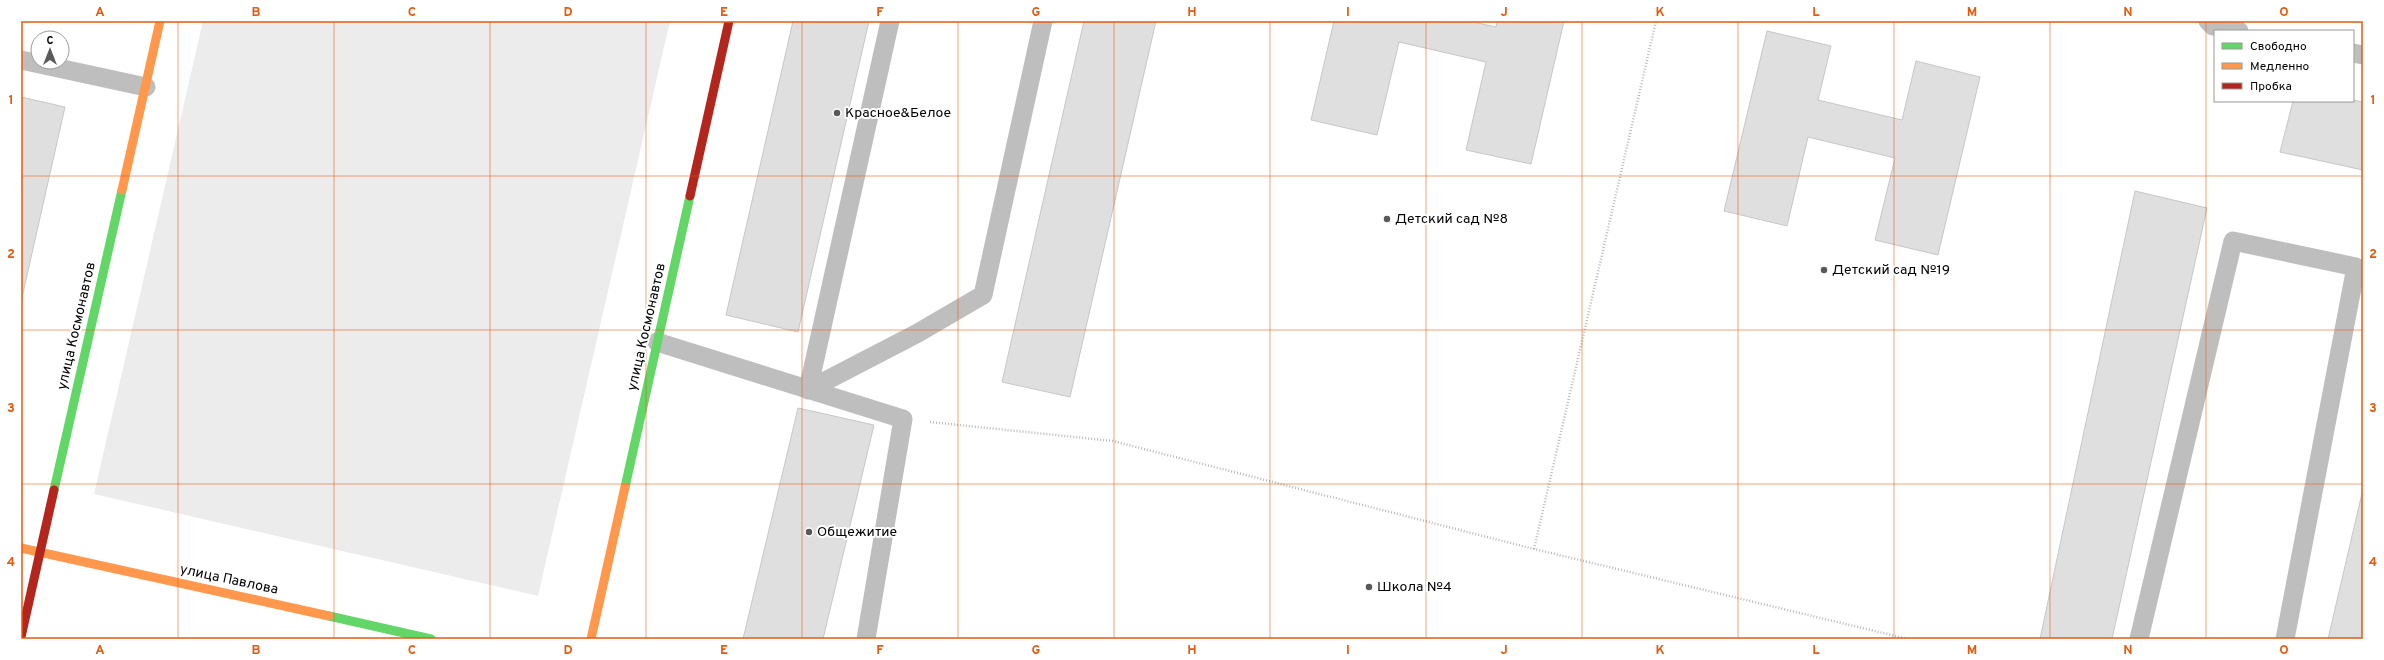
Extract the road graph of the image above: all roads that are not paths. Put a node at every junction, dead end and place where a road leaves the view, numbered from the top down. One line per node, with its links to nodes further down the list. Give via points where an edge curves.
1 (160, 21): 8 (street, улица Космонавтов)
2 (729, 21): 10 (street, улица Космонавтов)
3 (890, 21): 11 (lane)
4 (1043, 21): 11 (lane, via 983,295 916,334)
5 (2208, 21): 6 (lane, via 2213,26)
6 (2234, 30)
7 (21, 60): 8 (lane)
8 (146, 87): 13 (street, улица Космонавтов)
9 (2360, 268): 18 (lane, via 2233,241); 19 (lane)
10 (658, 342): 11 (lane); 16 (street, улица Космонавтов)
11 (808, 390): 17 (lane, via 904,419)
12 (21, 548): 13 (street, улица Павлова)
13 (40, 552): 14 (street, улица Космонавтов); 15 (street, улица Павлова)
14 (21, 636)
15 (431, 639)
16 (591, 639)
17 (866, 639)
18 (2139, 639)
19 (2285, 639)

